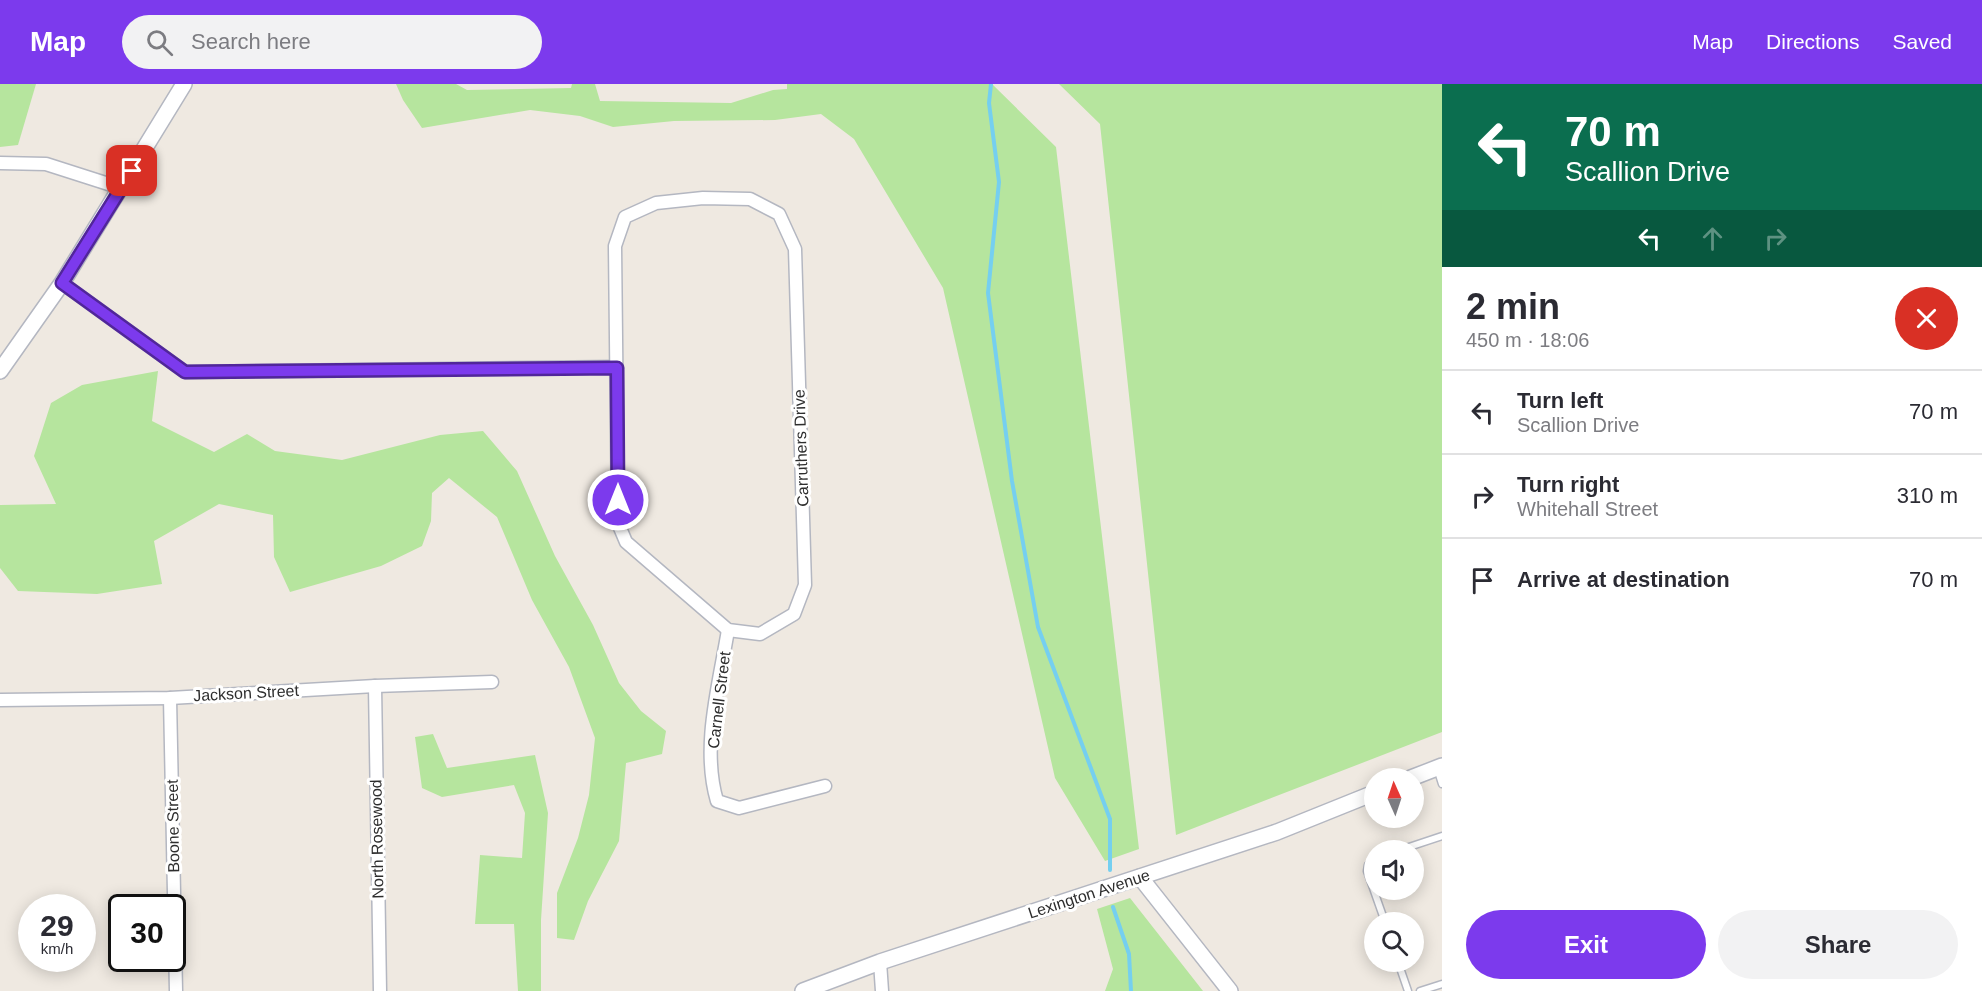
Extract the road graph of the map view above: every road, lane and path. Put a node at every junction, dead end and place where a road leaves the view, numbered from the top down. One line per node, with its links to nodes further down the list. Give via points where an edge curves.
1 (184, 84): 3 (street)
2 (0, 163): 3 (street, via 46,164)
3 (122, 188): 4 (street)
4 (62, 283): 5 (street, via 185,372); 6 (street)
5 (617, 368): 7 (street, Carruthers Drive, via 618,523 626,542); 7 (street, Carruthers Drive, via 615,246 625,217 656,203 703,198 750,199 779,214 795,249 805,585 794,614 760,634)
6 (0, 371)
7 (728, 630): 15 (street, Carnell Street, via 711,732 711,782 717,801 739,808)
8 (492, 682): 9 (street, Jackson Street)
9 (375, 686): 10 (street, Jackson Street); 24 (street, North Rosewood)
10 (170, 698): 11 (street, Jackson Street); 23 (street, Boone Street)
11 (0, 700)
12 (1439, 767): 13 (street); 14 (lane)
13 (1424, 773)
14 (1442, 784)
15 (825, 786)
16 (1364, 797): 19 (street, Lexington Avenue, via 1277,832)
17 (1442, 836): 18 (lane)
18 (1424, 842)
19 (1140, 877): 20 (street, Lexington Avenue); 27 (street)
20 (880, 962): 25 (street, Lexington Avenue); 26 (street)
21 (1401, 972): 28 (lane)
22 (1442, 984): 29 (lane)
23 (176, 991)
24 (380, 991)
25 (803, 991)
26 (882, 991)
27 (1230, 991)
28 (1408, 991)
29 (1420, 991)

